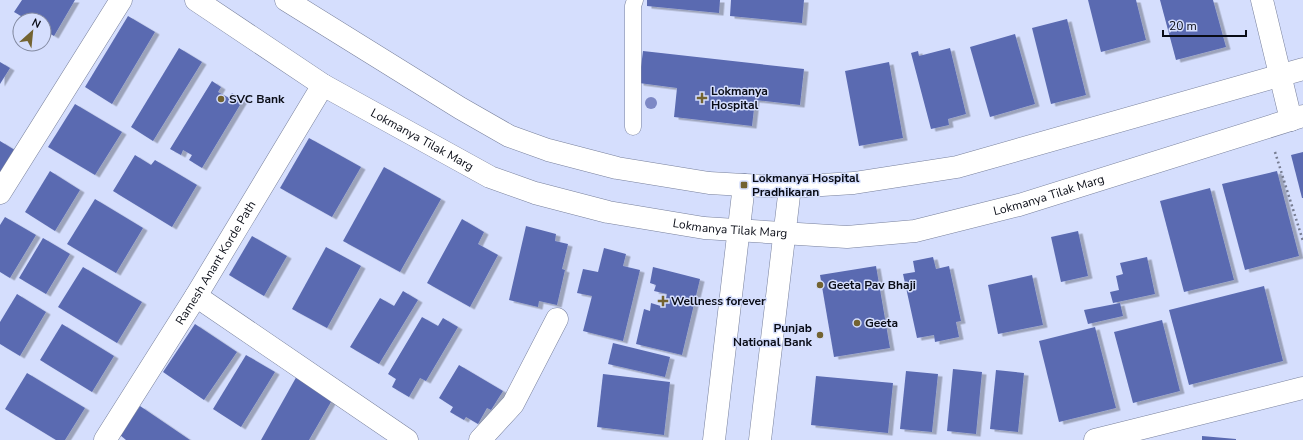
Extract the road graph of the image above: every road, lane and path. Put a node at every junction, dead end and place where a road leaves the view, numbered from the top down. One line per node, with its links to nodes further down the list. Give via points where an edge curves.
1 (121, 0): 14 (main road)
2 (196, 0): 8 (main road, Lokmanya Tilak Marg)
3 (286, 0): 12 (main road, via 509,136 548,150 617,168 708,183)
4 (635, 0): 10 (lane)
5 (1262, 0): 7 (main road)
6 (1303, 69): 7 (main road)
7 (1280, 76): 9 (main road); 13 (main road, via 957,167 854,183)
8 (324, 85): 15 (main road, Lokmanya Tilak Marg, via 490,177 535,193 608,212 704,228); 18 (main road, Ramesh Anant Korde Path)
9 (1297, 118): 11 (main road, Lokmanya Tilak Marg)
10 (633, 126)
11 (1269, 126): 16 (main road, Lokmanya Tilak Marg, via 1019,205 915,231 847,237); 17 (path, via 1276,158)
12 (744, 185): 13 (main road); 15 (main road)
13 (790, 187): 16 (main road)
14 (0, 193)
15 (738, 230): 16 (main road, Lokmanya Tilak Marg); 24 (main road)
16 (784, 233): 25 (main road)
17 (1303, 241)
18 (196, 296): 21 (main road, Ramesh Anant Korde Path); 22 (main road)
19 (556, 319): 23 (main road, via 513,404)
20 (1303, 388): 26 (main road)
21 (106, 440)
22 (407, 440)
23 (480, 440)
24 (714, 440)
25 (760, 440)
26 (1095, 440)

